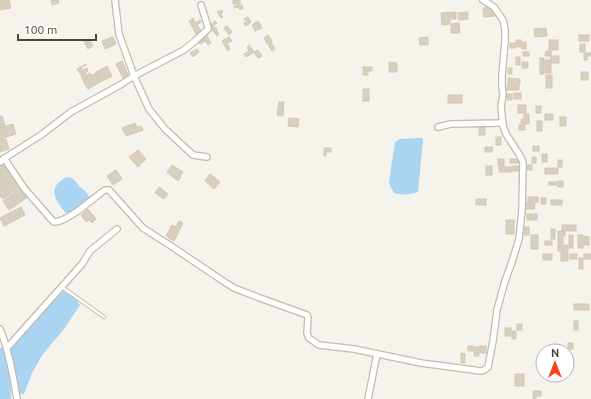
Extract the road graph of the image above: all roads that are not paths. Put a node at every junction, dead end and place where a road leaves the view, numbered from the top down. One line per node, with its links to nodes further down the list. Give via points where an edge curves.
1 (115, 0): 4 (street, via 119,34)
2 (483, 0): 5 (street, via 494,7 503,20 505,29)
3 (201, 5): 4 (street, via 207,31 184,50)
4 (134, 76): 7 (street, via 149,109 165,129 193,155); 8 (street, via 71,112)
5 (502, 123): 6 (street, via 451,124); 14 (street, via 523,162 522,210 519,239 497,310 488,367 481,371)
6 (438, 127)
7 (207, 157)
8 (2, 160): 14 (street, via 54,222 61,221 105,190 110,190 143,228 226,283 307,314 307,332 314,342 319,345)
9 (117, 229): 10 (street, via 90,251 82,264)
10 (61, 286): 11 (lane); 13 (street)
11 (104, 317)
12 (0, 329): 13 (street)
13 (7, 348): 15 (street)
14 (377, 354): 16 (street)
15 (17, 399)
16 (368, 399)

